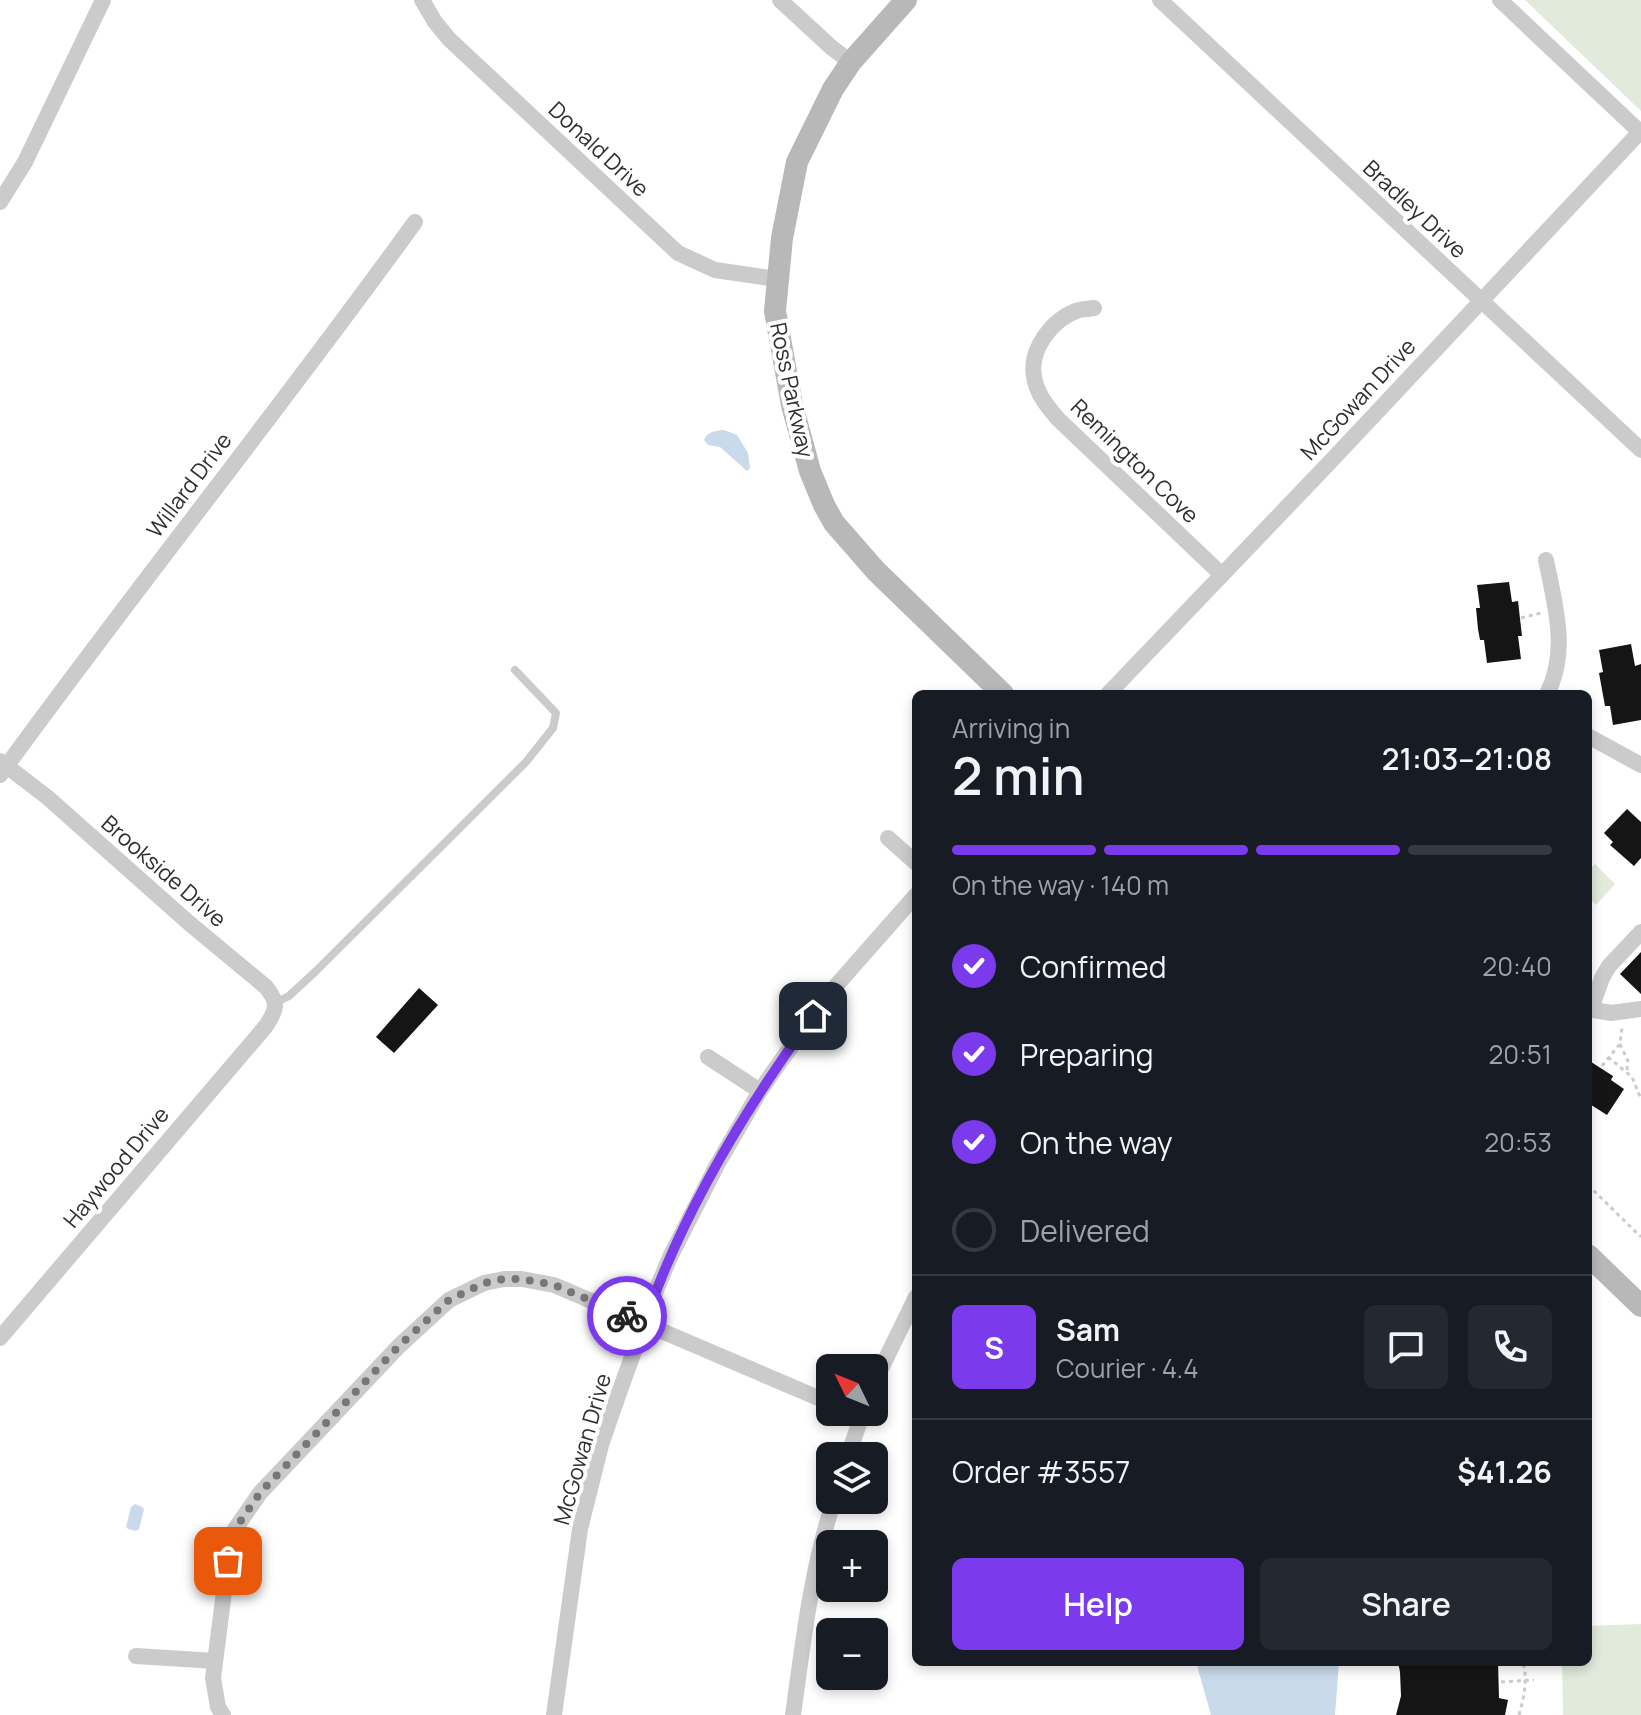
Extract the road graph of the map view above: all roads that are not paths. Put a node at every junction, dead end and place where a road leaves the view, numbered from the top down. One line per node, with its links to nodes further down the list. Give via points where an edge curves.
1 (103, 0): 9 (street, via 25,162)
2 (422, 0): 11 (street, Donald Drive, via 449,39 678,253 715,270)
3 (780, 0): 7 (street)
4 (906, 0): 7 (street, Ross Parkway)
5 (1160, 0): 12 (street, Bradley Drive)
6 (1500, 0): 8 (street)
7 (851, 62): 11 (street, Ross Parkway, via 797,162)
8 (1640, 133): 12 (street, McGowan Drive)
9 (0, 202)
10 (415, 222): 23 (street, Willard Drive)
11 (777, 279): 18 (street, Ross Parkway, via 775,311 787,383 810,471 829,514 876,571)
12 (1481, 299): 14 (street, Bradley Drive); 16 (street, McGowan Drive)
13 (1094, 308): 16 (street, Remington Cove, via 1076,311 1045,336 1033,367 1037,389 1058,419)
14 (1641, 450)
15 (1546, 560): 20 (street, via 1557,613 1559,659)
16 (1221, 574): 19 (street, McGowan Drive)
17 (515, 670): 28 (lane, via 556,713 553,728 526,762 316,971)
18 (999, 690)
19 (1112, 690)
20 (1549, 690)
21 (1592, 738): 22 (street)
22 (1641, 765)
23 (2, 768): 28 (street, Brookside Drive, via 47,797 266,987)
24 (888, 838): 25 (street)
25 (912, 859)
26 (912, 900): 33 (street, McGowan Drive, via 834,988)
27 (1641, 932): 29 (street, via 1609,966)
28 (275, 1003): 38 (street, Haywood Drive, via 266,1026)
29 (1592, 1003)
30 (1641, 1009): 31 (street)
31 (1592, 1010)
32 (708, 1057): 33 (street)
33 (760, 1091): 37 (street, McGowan Drive, via 690,1216)
34 (1592, 1259): 36 (street)
35 (912, 1305): 39 (street)
36 (1641, 1306)
37 (644, 1324): 40 (street); 43 (street, via 554,1285 522,1279 484,1283 449,1300 399,1346 240,1520 228,1561); 45 (street, McGowan Drive, via 601,1445 586,1505)
38 (0, 1338)
39 (888, 1354)
40 (816, 1397)
41 (829, 1514): 46 (street, via 815,1570)
42 (136, 1656): 43 (street)
43 (215, 1661): 44 (street, via 214,1692)
44 (223, 1715)
45 (554, 1715)
46 (793, 1715)

